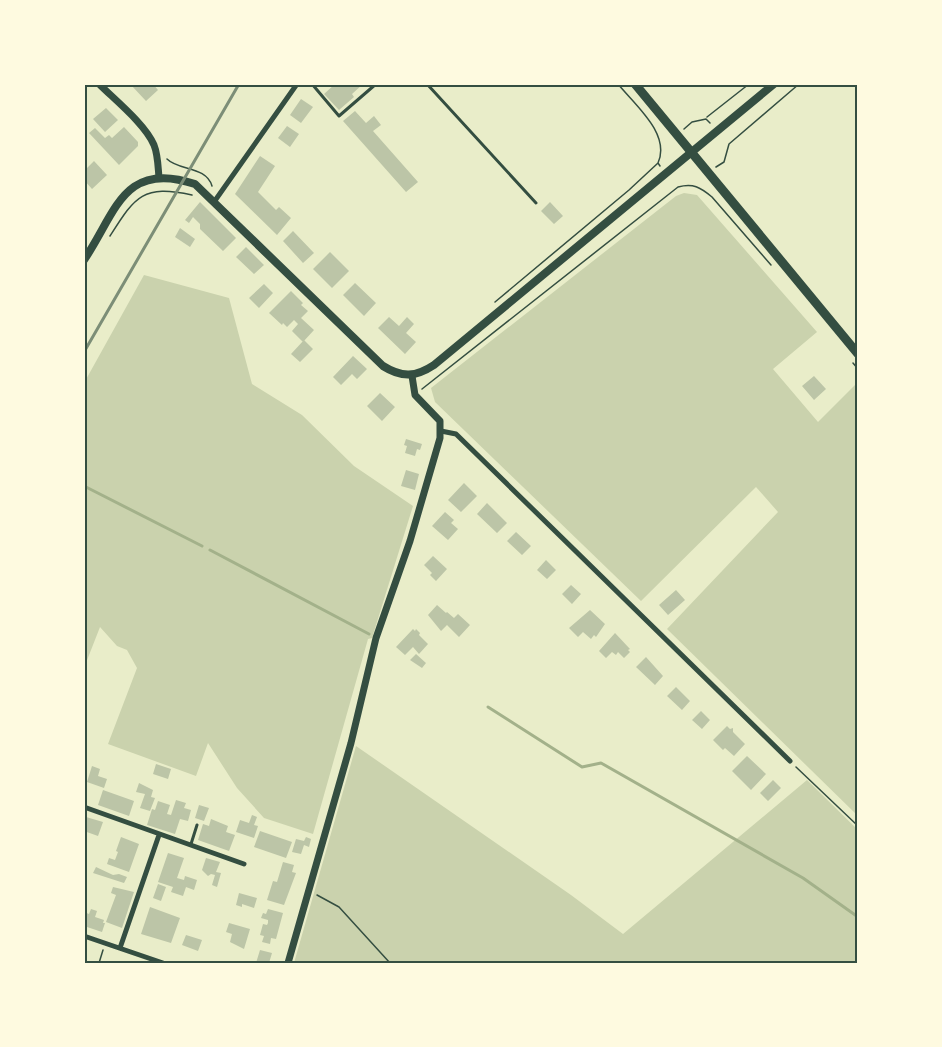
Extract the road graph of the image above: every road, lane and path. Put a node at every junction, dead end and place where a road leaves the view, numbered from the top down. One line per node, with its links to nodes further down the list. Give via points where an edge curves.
1 (99, 84): 18 (street, via 152,140)
2 (297, 84): 20 (street)
3 (312, 84): 4 (lane, via 339,116)
4 (376, 84)
5 (427, 84): 21 (lane)
6 (618, 84): 15 (path, via 659,137 662,155)
7 (635, 84): 13 (main road)
8 (749, 84): 11 (path)
9 (774, 84): 12 (main road)
10 (799, 84): 17 (path, via 729,144 723,162)
11 (706, 119): 12 (path); 13 (path, via 692,122)
12 (718, 132): 14 (main road)
13 (677, 135): 14 (main road)
14 (692, 153): 16 (main road); 17 (main road)
15 (658, 163): 16 (path); 25 (path)
16 (667, 174): 28 (main road, via 434,365)
17 (709, 174): 26 (main road)
18 (159, 178): 19 (main road, via 177,178); 23 (main road, via 139,183 116,205)
19 (201, 189): 20 (main road); 22 (path, via 194,195 168,190 137,198)
20 (214, 202): 28 (main road, via 383,366)
21 (536, 203)
22 (106, 241)
23 (84, 260)
24 (771, 266): 29 (path, via 712,197 695,185 678,187)
25 (491, 305)
26 (855, 357): 27 (path)
27 (858, 369)
28 (412, 376): 29 (street)
29 (415, 395): 30 (street, via 438,417)
30 (441, 431): 31 (street, via 456,434); 38 (street, via 410,541 376,638 351,743)
31 (790, 761): 34 (path)
32 (84, 807): 35 (street)
33 (197, 825): 36 (lane)
34 (858, 826)
35 (159, 835): 36 (street); 41 (street)
36 (190, 846): 37 (street)
37 (244, 864)
38 (308, 890): 44 (street); 45 (path, via 339,907)
39 (84, 936): 40 (street)
40 (105, 943): 41 (street); 42 (path)
41 (120, 948): 43 (street)
42 (99, 963)
43 (163, 963)
44 (288, 963)
45 (390, 963)

